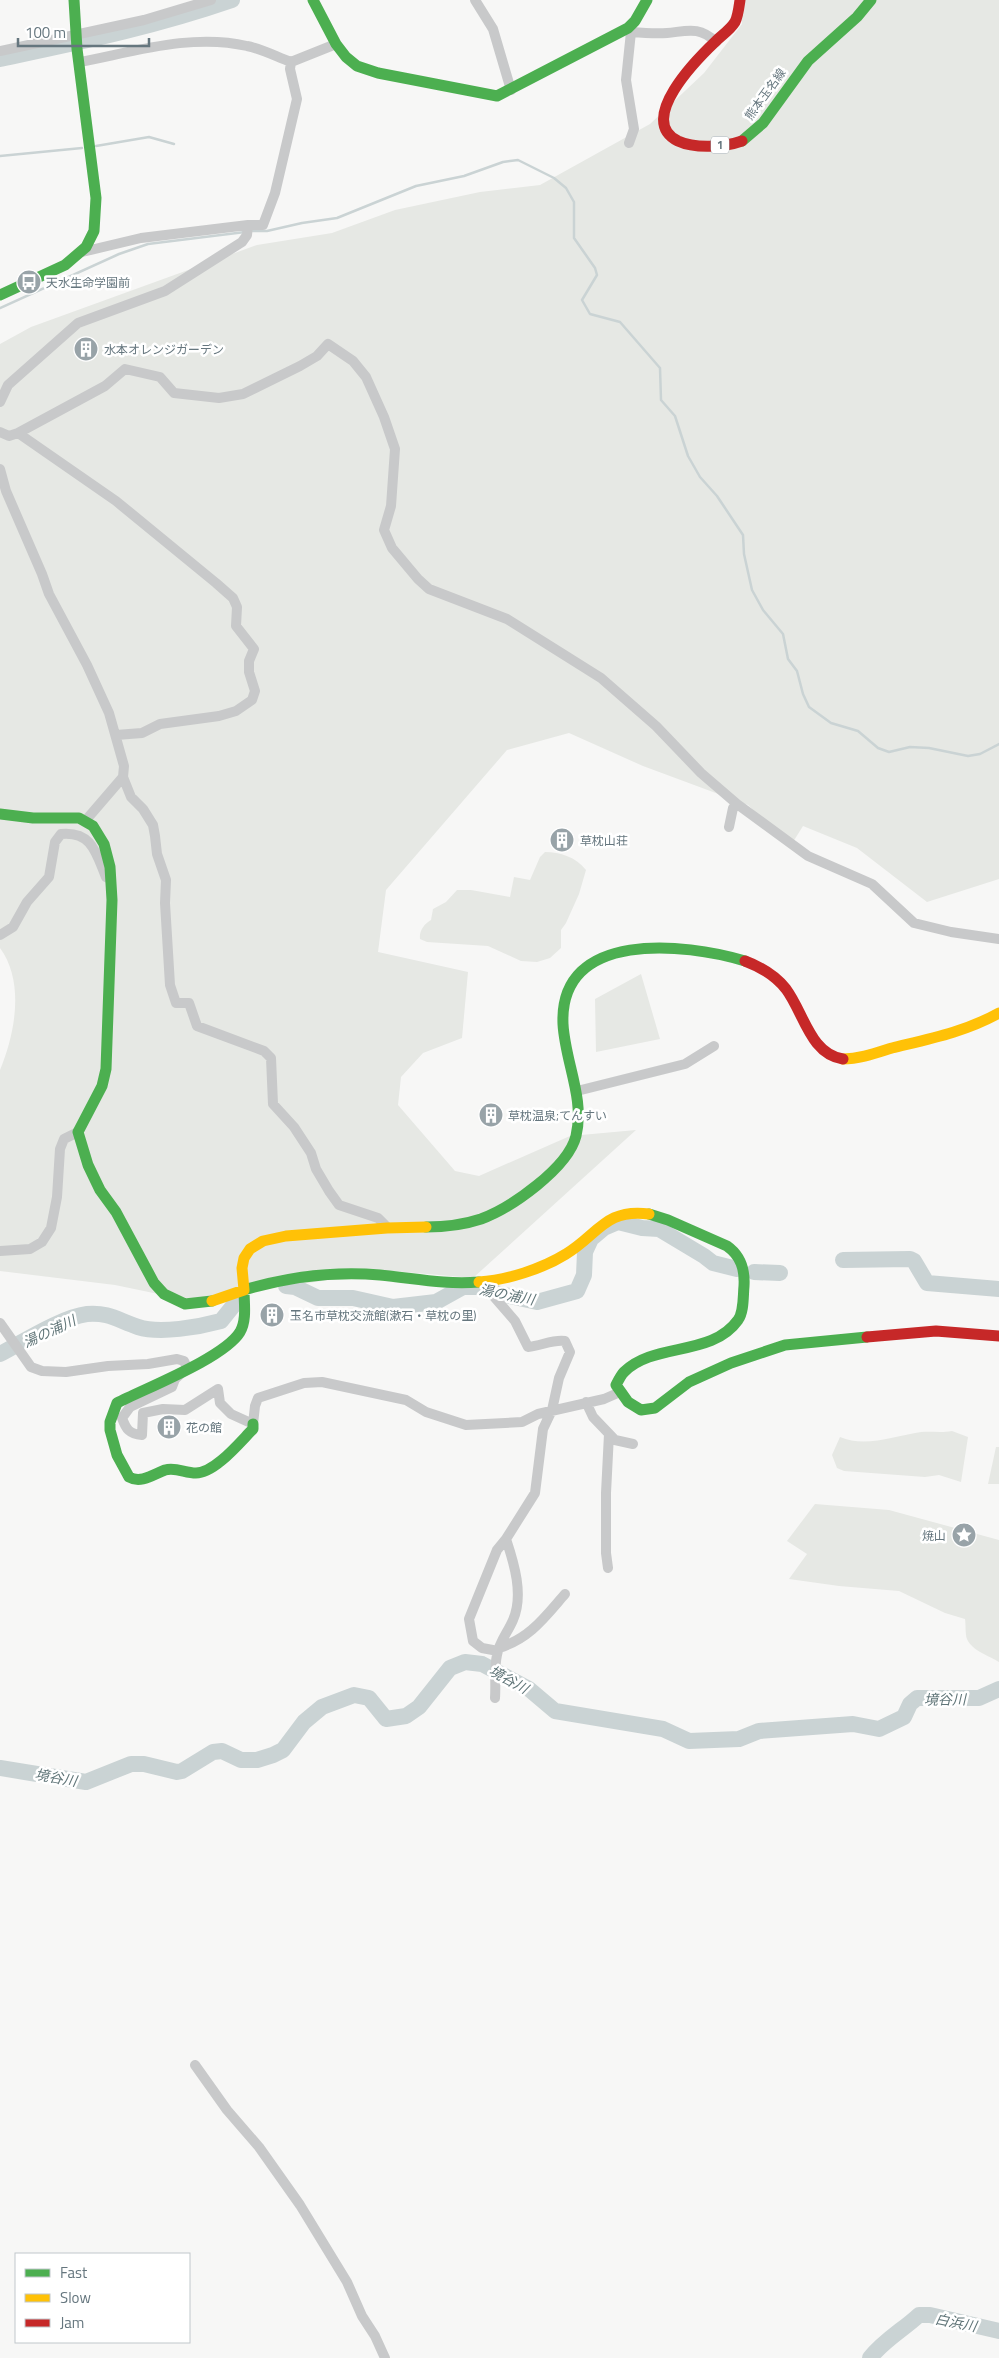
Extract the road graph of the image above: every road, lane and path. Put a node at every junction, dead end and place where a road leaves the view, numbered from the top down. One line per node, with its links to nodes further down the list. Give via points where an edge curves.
1 (74, 0): 9 (street)
2 (211, 0): 9 (street)
3 (313, 0): 11 (street)
4 (475, 0): 15 (street, via 492,29)
5 (647, 0): 8 (street)
6 (740, 0): 10 (street, 熊本玉名線 / 1, via 734,24)
7 (871, 0): 10 (street, 熊本玉名線 / 1, via 856,19 810,58 747,140 718,145 679,141 666,130 663,114 682,80)
8 (629, 30): 10 (street, via 667,33 687,30 707,34); 15 (street); 16 (street, via 626,80 634,129)
9 (77, 41): 12 (street); 13 (street)
10 (716, 42)
11 (336, 44): 14 (street); 15 (street, via 357,66 378,73 496,96)
12 (0, 51)
13 (80, 62): 14 (street, via 173,44 211,42 250,46); 18 (street, via 96,198 92,237)
14 (291, 62): 17 (street, via 297,99 275,193 263,225)
15 (511, 90)
16 (629, 143)
17 (248, 230): 18 (street, via 141,238); 20 (street, via 242,242 165,290 78,323 8,385)
18 (82, 252): 19 (street, via 50,272)
19 (0, 295)
20 (0, 402)
21 (0, 432): 22 (street, via 9,436)
22 (18, 433): 24 (street, via 116,501 233,598 237,607 236,626 254,649 249,672 255,690 252,700 236,710 219,716 160,724 142,733); 26 (street, via 105,386 125,369 160,377 174,393 219,398 243,394 300,366 317,356 328,344 352,360 366,377 384,417 395,449 391,506 384,530 392,548 418,579 430,589 507,619 601,678)
23 (0, 469): 24 (street, via 49,594 90,673)
24 (116, 735): 25 (street, via 124,766)
25 (123, 777): 28 (street); 37 (street, via 131,797 152,824 166,880 170,985 176,1003 189,1003 198,1026 264,1051 271,1058 273,1104 311,1153 328,1191 339,1205 378,1218)
26 (737, 804): 29 (street); 32 (street, via 808,856 872,884 914,923)
27 (0, 814): 28 (street, via 38,818 66,816)
28 (86, 820): 30 (street, via 101,837)
29 (729, 827)
30 (112, 879): 31 (street, via 106,877 93,846 82,836 61,834 55,842 49,877 27,902 13,927); 36 (street, via 106,1069 102,1086)
31 (0, 935)
32 (999, 939)
33 (999, 1013): 35 (street, via 956,1033 844,1059 829,1055 820,1048 786,988 770,973 752,964 708,952 668,946 641,947 599,960 583,971 572,986 563,1006 563,1026)
34 (714, 1046): 35 (street, via 684,1064)
35 (576, 1091): 37 (street, via 580,1122 571,1151 564,1161 518,1199 502,1210 466,1225)
36 (78, 1132): 38 (street, via 64,1139 60,1149 57,1197 51,1228 42,1242 30,1249); 40 (street, via 81,1148 96,1182 162,1293 186,1305 196,1305)
37 (388, 1228): 40 (street, via 291,1236 259,1243 250,1249 241,1265)
38 (0, 1251)
39 (487, 1286): 40 (street, via 366,1274 320,1275 269,1282); 44 (street, via 565,1256 606,1219 621,1214 656,1216 728,1246 741,1260 744,1273 744,1293 738,1320 726,1332 708,1341 640,1361 618,1378 616,1385); 46 (street, via 515,1321 528,1347 565,1341 570,1352 559,1378)
40 (244, 1290): 43 (street, via 245,1308 240,1332 223,1347)
41 (0, 1323): 43 (street, via 31,1367 42,1372 177,1359 184,1361)
42 (999, 1336): 44 (street, via 936,1330 785,1345 689,1382 655,1408 641,1410)
43 (186, 1368): 47 (street, via 172,1386 130,1407 122,1418 126,1429 133,1434 142,1434 143,1413 185,1410 218,1389 220,1403 231,1414); 47 (street, via 117,1403 109,1425 126,1475 133,1479 145,1478 170,1469 203,1472 249,1433)
44 (620, 1392): 45 (street)
45 (586, 1402): 46 (street); 48 (street)
46 (552, 1410): 47 (street, via 522,1422 466,1426 426,1412 406,1400 322,1382 304,1383 258,1398 254,1406); 50 (street, via 543,1429 535,1493)
47 (254, 1424)
48 (609, 1434): 49 (street, via 614,1440); 51 (street, via 606,1493)
49 (633, 1444)
50 (506, 1540): 53 (street, via 512,1556 517,1594 514,1618); 53 (street, via 497,1550 469,1619 473,1641 482,1648)
51 (608, 1568)
52 (565, 1594): 53 (street, via 534,1629)
53 (498, 1649): 54 (street)
54 (495, 1698)
55 (195, 2065): 56 (street, via 300,2205 347,2282)
56 (385, 2358)

